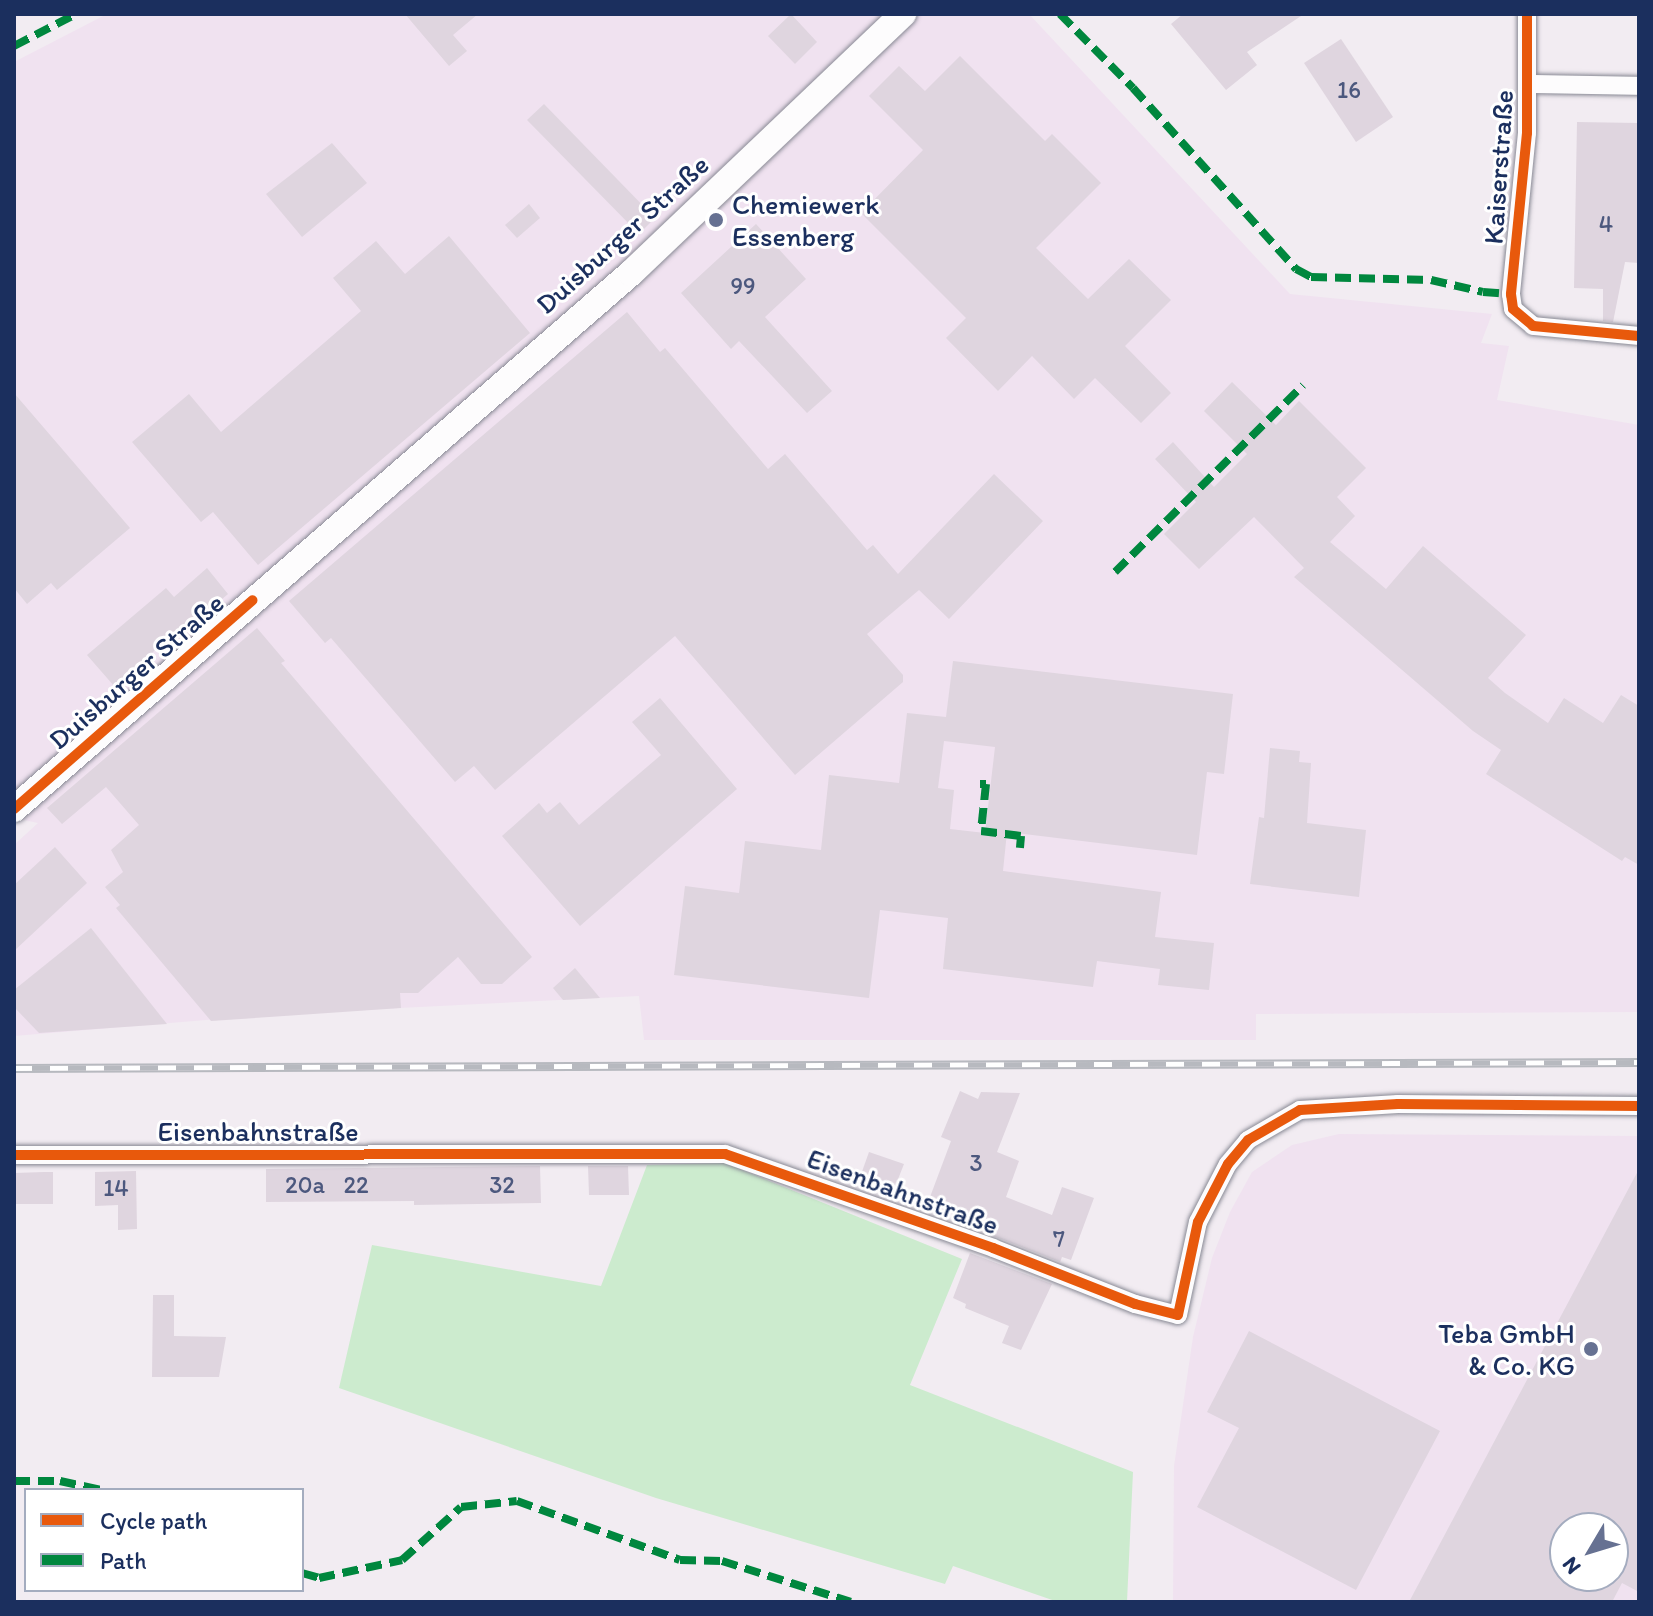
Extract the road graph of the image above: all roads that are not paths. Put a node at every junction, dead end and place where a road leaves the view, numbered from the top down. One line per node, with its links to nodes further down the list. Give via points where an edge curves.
1 (903, 14): 6 (main road, Duisburger Straße, via 631,273)
2 (1527, 14): 3 (street, Kaiserstraße)
3 (1529, 84): 4 (street); 5 (street, Kaiserstraße, via 1513,309 1522,320 1561,330)
4 (1639, 86)
5 (1639, 336)
6 (14, 809)
7 (1639, 1106): 8 (street, Eisenbahnstraße, via 1398,1104 1300,1110 1248,1140 1228,1164 1198,1222 1178,1315 1135,1304 725,1154)
8 (14, 1155)

